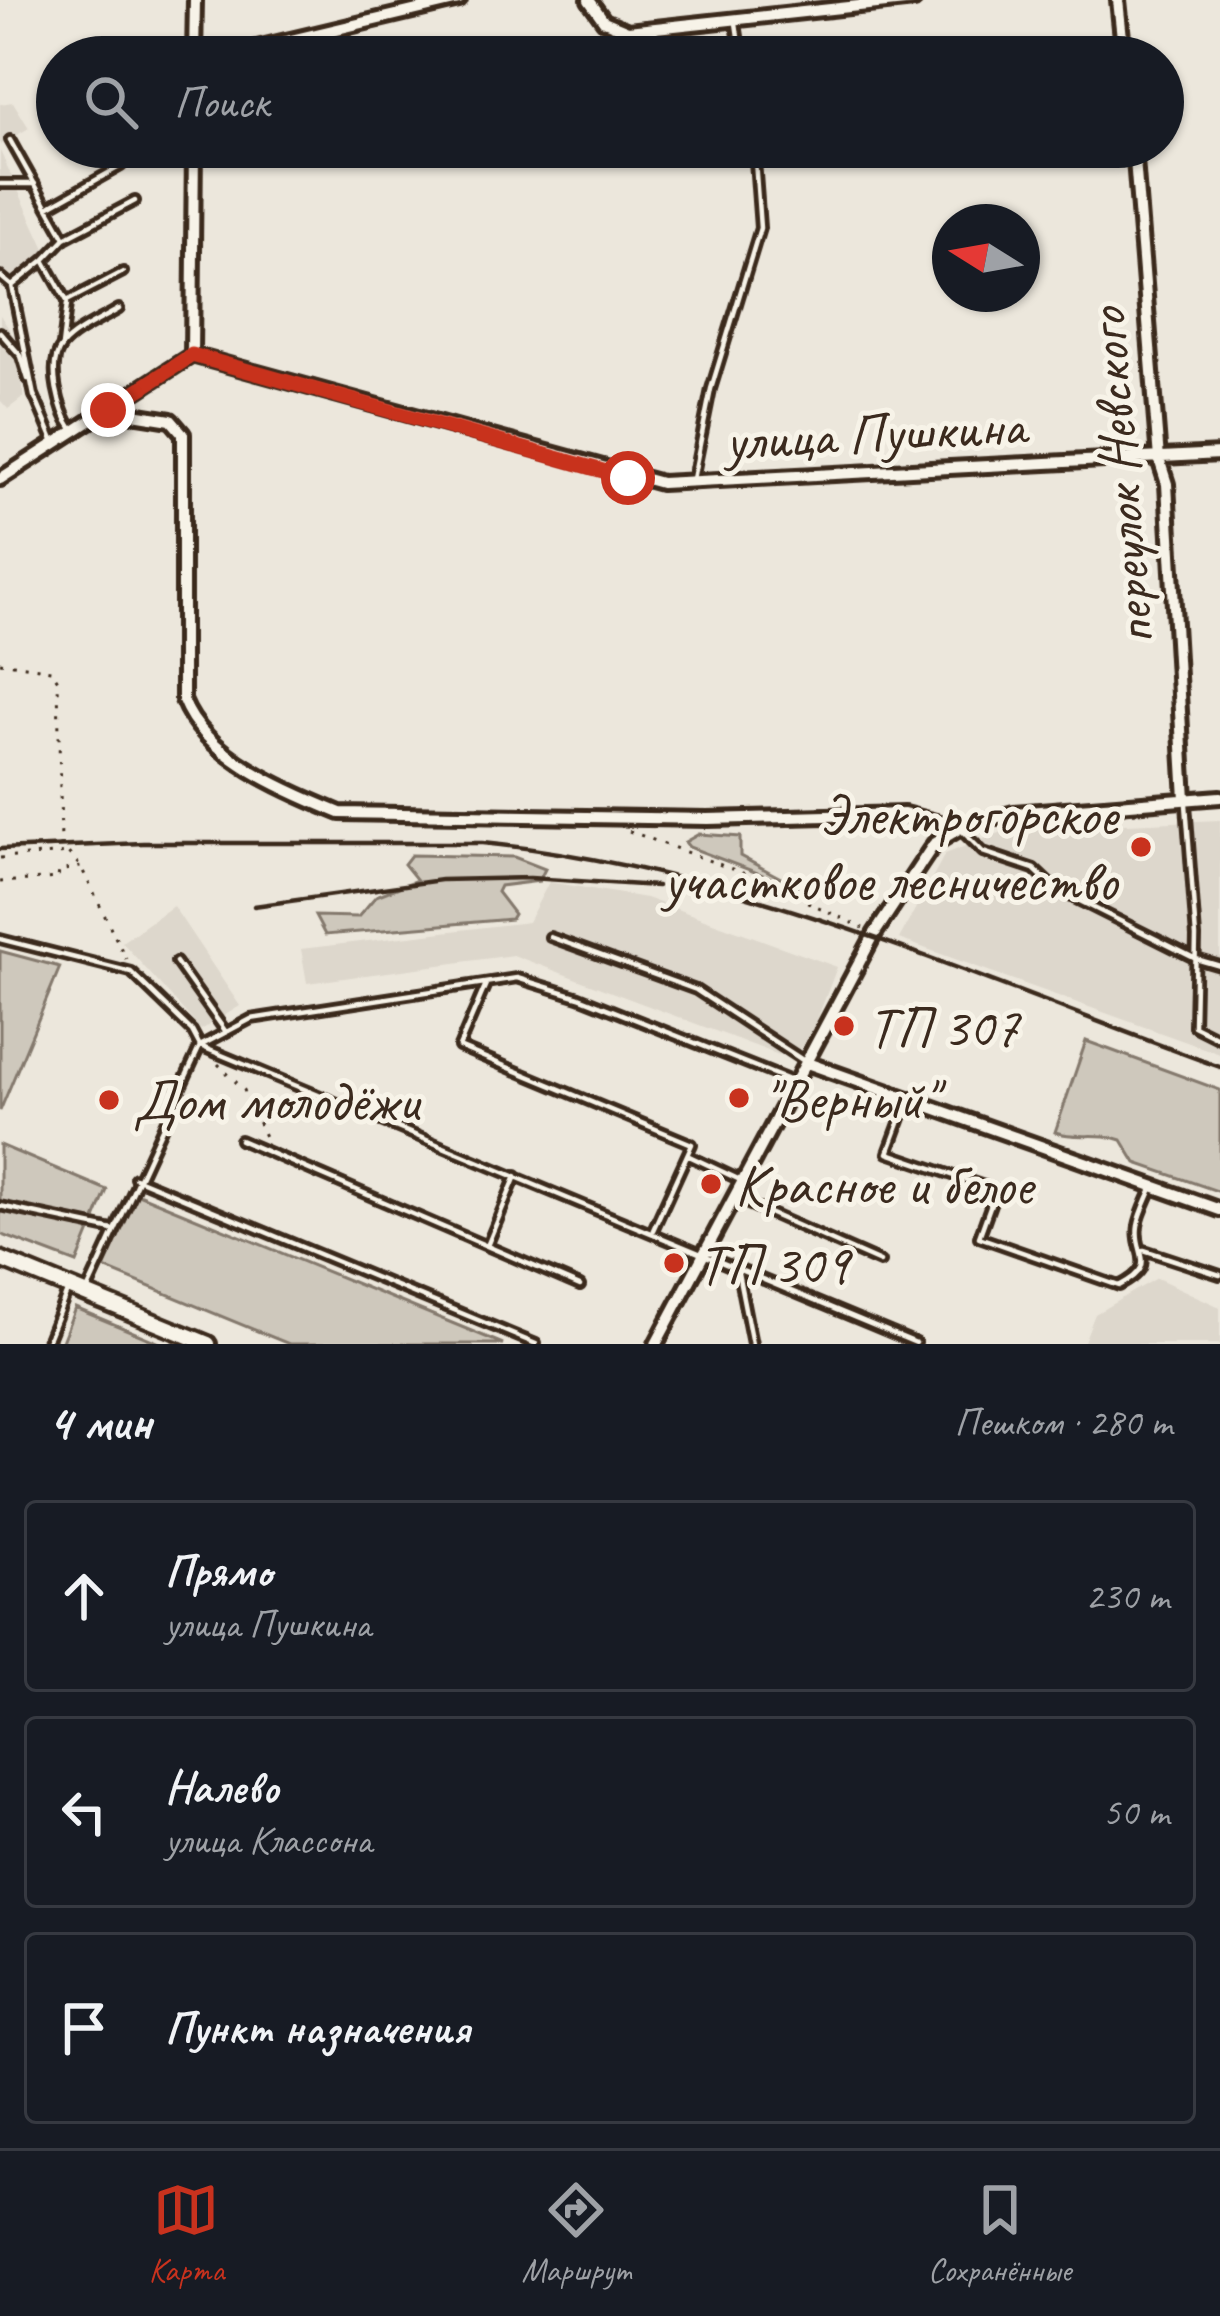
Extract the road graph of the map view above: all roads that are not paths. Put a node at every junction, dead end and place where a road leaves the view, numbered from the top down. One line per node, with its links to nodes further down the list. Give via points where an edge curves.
1 (195, 0): 7 (street)
2 (459, 0): 8 (street)
3 (589, 0): 6 (street, via 604,21 628,31)
4 (914, 0): 6 (street)
5 (1118, 0): 10 (street)
6 (736, 23): 9 (lane)
7 (194, 36)
8 (307, 36)
9 (738, 36)
10 (1122, 36)
11 (10, 140): 17 (lane)
12 (117, 168): 19 (lane)
13 (194, 168): 29 (street)
14 (756, 168): 37 (lane, via 760,228 710,389)
15 (1135, 168): 35 (street, переулок Невского)
16 (0, 184): 17 (lane)
17 (35, 184): 19 (lane)
18 (135, 201): 20 (lane)
19 (48, 207): 20 (lane)
20 (65, 238): 21 (lane)
21 (44, 260): 24 (lane); 25 (lane)
22 (123, 272): 25 (lane)
23 (0, 276): 24 (lane)
24 (12, 286): 30 (lane)
25 (67, 302): 28 (lane)
26 (119, 309): 28 (lane)
27 (0, 332): 30 (lane, via 21,356)
28 (62, 346): 32 (lane, via 60,412)
29 (192, 355): 31 (street); 37 (street, улица Пушкина, via 628,478)
30 (34, 396): 33 (lane)
31 (108, 410): 32 (street); 40 (street, via 171,421 183,434 183,700 205,738 340,813 904,814)
32 (74, 432): 33 (street)
33 (55, 445): 36 (street)
34 (1220, 454): 35 (street, улица Пушкина)
35 (1159, 459): 37 (street, улица Пушкина); 39 (street, переулок Невского, via 1168,484)
36 (0, 479)
37 (692, 484)
38 (1220, 797): 39 (street)
39 (1185, 799): 40 (street, via 1014,813); 43 (lane)
40 (958, 828): 43 (lane, via 983,853 1034,868 1054,888); 50 (street, via 934,844 875,933)
41 (550, 937): 50 (lane, via 697,990)
42 (0, 939): 49 (lane, via 131,972)
43 (1196, 959): 45 (lane); 48 (lane, via 1194,1026)
44 (176, 962): 47 (lane)
45 (1220, 966)
46 (486, 984): 47 (lane, via 250,1019); 51 (lane, via 518,979 579,997); 54 (lane, via 459,1047 692,1144)
47 (226, 1032): 49 (lane)
48 (1220, 1040)
49 (200, 1046): 55 (lane); 56 (lane)
50 (807, 1063): 51 (street); 52 (street)
51 (796, 1083): 57 (street)
52 (908, 1099): 58 (street); 65 (lane, via 888,1153 997,1190 980,1237 1119,1286 1140,1271)
53 (240, 1140): 64 (lane)
54 (687, 1156): 57 (lane); 63 (lane)
55 (516, 1176): 63 (lane); 64 (lane)
56 (135, 1178): 62 (lane); 77 (lane)
57 (743, 1182): 59 (street)
58 (1153, 1186): 61 (street); 65 (lane, via 1137,1229)
59 (735, 1198): 66 (street); 68 (lane)
60 (0, 1206): 62 (lane)
61 (1220, 1210)
62 (113, 1230): 73 (lane)
63 (652, 1232): 66 (lane)
64 (487, 1246): 71 (lane)
65 (1144, 1250): 70 (lane)
66 (703, 1257): 69 (lane); 78 (street)
67 (0, 1259): 72 (street)
68 (880, 1262)
69 (737, 1271): 74 (lane); 79 (lane)
70 (1220, 1275)
71 (580, 1286)
72 (69, 1287): 73 (street); 75 (lane)
73 (86, 1294): 76 (street)
74 (916, 1343)
75 (46, 1344)
76 (208, 1344)
77 (536, 1344)
78 (656, 1344)
79 (752, 1344)

